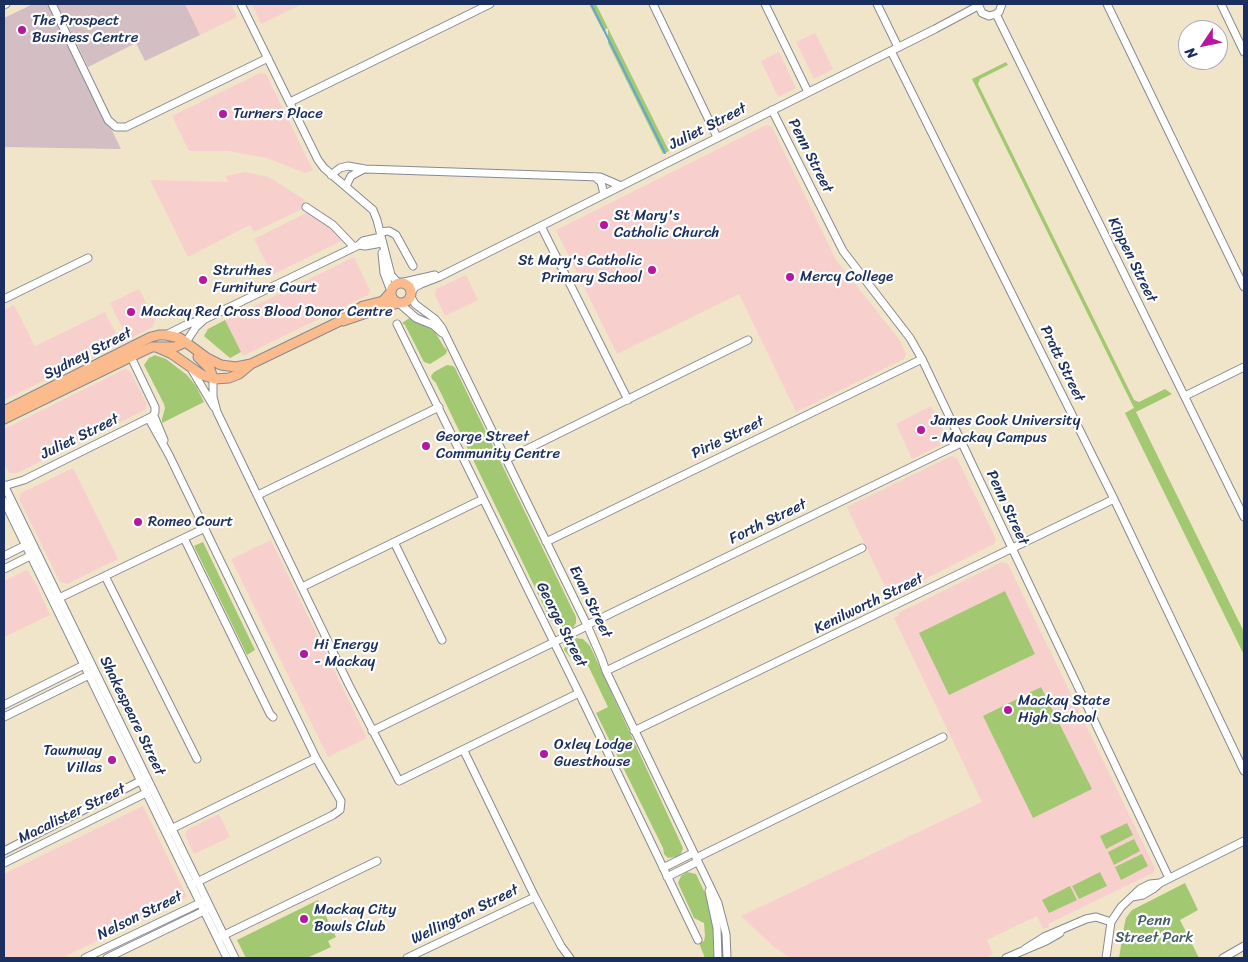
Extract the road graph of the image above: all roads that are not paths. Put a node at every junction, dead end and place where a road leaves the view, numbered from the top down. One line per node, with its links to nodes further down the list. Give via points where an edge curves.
1 (52, 4): 14 (street, via 108,120 116,127 126,127)
2 (241, 4): 14 (street)
3 (490, 4): 16 (street)
4 (653, 4): 18 (street)
5 (765, 4): 15 (street)
6 (877, 4): 12 (street, Pratt Street)
7 (1002, 4): 11 (street)
8 (1107, 4): 33 (street)
9 (1221, 4): 13 (street)
10 (978, 5): 11 (street, via 985,15); 12 (street, Juliet Street)
11 (996, 14): 52 (street, Kippen Street)
12 (895, 49): 15 (street, Juliet Street); 66 (street, Pratt Street)
13 (1244, 52)
14 (268, 58): 16 (street)
15 (808, 92): 17 (street, Juliet Street)
16 (290, 102): 20 (street, via 318,160)
17 (772, 110): 18 (street, Juliet Street); 47 (street, Penn Street, via 843,251 910,338)
18 (717, 137): 23 (street, Juliet Street)
19 (365, 169): 20 (street, via 344,166); 21 (street); 22 (street, via 352,175)
20 (331, 174): 22 (street)
21 (592, 176): 23 (street, via 603,177); 24 (street, via 601,182)
22 (346, 186): 27 (street, via 373,210)
23 (621, 186): 24 (street, Juliet Street)
24 (604, 194): 26 (street, Juliet Street)
25 (306, 207): 28 (street)
26 (541, 226): 31 (street, Juliet Street); 53 (street)
27 (381, 240): 28 (street, via 363,241); 30 (street, via 388,231 396,235); 32 (street, via 391,276); 34 (street, via 384,274)
28 (356, 245): 38 (street)
29 (88, 258): 36 (street)
30 (413, 266)
31 (450, 271): 32 (street, Juliet Street); 35 (street, Juliet Street, via 419,285)
32 (399, 283): 34 (main road); 35 (main road, via 408,286)
33 (1244, 287)
34 (391, 292): 37 (main road, via 392,299); 39 (main road, via 383,300 363,306)
35 (411, 295): 37 (main road); 42 (street, Evan Street, via 416,305 437,321)
36 (4, 299)
37 (400, 303): 39 (main road); 42 (street, Evan Street)
38 (205, 319): 41 (street); 44 (street, via 196,327)
39 (338, 322): 48 (main road)
40 (397, 324): 54 (street, George Street)
41 (166, 334): 44 (main road); 46 (main road, Sydney Street, via 153,336)
42 (447, 338): 60 (street, Evan Street)
43 (748, 340): 53 (street)
44 (189, 344): 45 (main road, Sydney Street); 48 (main road, via 221,365); 51 (main road, via 211,369)
45 (156, 348): 46 (main road, Sydney Street); 50 (main road, via 172,354)
46 (130, 353): 55 (main road, Sydney Street); 57 (street, via 155,406 156,411); 58 (main road, Sydney Street)
47 (922, 359): 59 (street, Penn Street); 71 (street, Pirie Street)
48 (251, 364): 51 (main road, via 234,377)
49 (1244, 367): 52 (street)
50 (192, 370): 51 (main road); 56 (street)
51 (213, 378): 56 (street)
52 (1184, 396): 67 (street, Kippen Street)
53 (628, 400): 60 (street)
54 (439, 408): 63 (street); 65 (street, George Street)
55 (4, 411)
56 (217, 412): 63 (street)
57 (151, 417): 61 (street, Juliet Street); 68 (street)
58 (4, 419)
59 (961, 443): 74 (street, Penn Street); 83 (street, Forth Street)
60 (506, 459): 71 (street, Evan Street)
61 (24, 480): 62 (street, Juliet Street); 64 (street, Juliet Street)
62 (4, 486): 64 (street, Shakespeare Street)
63 (258, 495): 80 (street)
64 (6, 499): 72 (street, Shakespeare Street)
65 (483, 499): 70 (street); 85 (street, George Street)
66 (1114, 499): 74 (street, Kenilworth Street); 103 (street, Pratt Street)
67 (1244, 517)
68 (204, 528): 69 (street); 101 (street)
69 (184, 538): 79 (street); 96 (street)
70 (394, 542): 80 (street); 84 (street)
71 (546, 542): 83 (street, Evan Street)
72 (28, 544): 75 (street); 76 (street, Shakespeare Street)
73 (862, 548): 88 (street)
74 (1011, 549): 98 (street, Kenilworth Street); 117 (street, Penn Street)
75 (7, 554): 77 (street)
76 (34, 555): 77 (street); 81 (street, Shakespeare Street); 82 (street, Shakespeare Street)
77 (16, 563): 78 (street)
78 (4, 569)
79 (105, 576): 81 (street); 102 (street)
80 (302, 587): 97 (street)
81 (59, 598): 82 (street); 86 (street, Shakespeare Street)
82 (52, 602): 87 (street, Shakespeare Street)
83 (587, 625): 85 (street, Forth Street); 88 (street, Evan Street)
84 (442, 640)
85 (554, 642): 93 (street, George Street); 97 (street, Forth Street)
86 (90, 662): 87 (street); 90 (street, Shakespeare Street)
87 (83, 666): 89 (street); 91 (street, Shakespeare Street)
88 (606, 671): 98 (street, Evan Street)
89 (69, 672): 92 (street); 94 (street)
90 (96, 672): 91 (street); 104 (street, Shakespeare Street)
91 (88, 676): 92 (street); 104 (street, Shakespeare Street)
92 (74, 682): 95 (street)
93 (579, 693): 100 (street); 115 (street, George Street)
94 (4, 704)
95 (4, 717)
96 (273, 717)
97 (372, 731): 100 (street, via 399,781)
98 (634, 731): 112 (street, Evan Street)
99 (944, 737): 112 (street)
100 (464, 750): 120 (street)
101 (316, 758): 108 (street); 119 (street, via 341,801 340,810)
102 (197, 759)
103 (1244, 772)
104 (144, 779): 105 (street, Macalister Street); 106 (street, Shakespeare Street)
105 (126, 789): 107 (street); 111 (street, Macalister Street)
106 (150, 792): 107 (street, Macalister Street); 108 (street, Shakespeare Street); 109 (street, Shakespeare Street)
107 (131, 801): 114 (street, Macalister Street)
108 (172, 828): 109 (street); 119 (street, Shakespeare Street)
109 (164, 832): 119 (street, Shakespeare Street)
110 (1244, 841): 117 (street)
111 (4, 851)
112 (695, 858): 115 (street); 116 (street); 118 (street, Evan Street)
113 (377, 861): 126 (street)
114 (4, 863)
115 (662, 868): 116 (street, George Street)
116 (667, 877): 127 (street, George Street)
117 (1169, 878): 125 (street, via 1153,890 1132,897)
118 (705, 879): 128 (street, Evan Street, via 718,903); 129 (street, Evan Street)
119 (194, 883): 121 (street, Shakespeare Street)
120 (535, 896): 135 (street, Wellington Street); 136 (street)
121 (203, 901): 122 (street, Nelson Street); 123 (street, Shakespeare Street)
122 (186, 910): 124 (street); 132 (street, Nelson Street)
123 (207, 910): 124 (street, Nelson Street); 126 (street, Shakespeare Street)
124 (190, 918): 133 (street, Nelson Street)
125 (1111, 922): 139 (street, via 1096,917 1086,919); 140 (street)
126 (221, 937): 131 (street, Shakespeare Street)
127 (698, 940)
128 (727, 941): 129 (street); 138 (street)
129 (718, 942): 137 (street)
130 (1244, 946): 141 (street)
131 (227, 953): 134 (street, Shakespeare Street)
132 (85, 958)
133 (108, 958)
134 (235, 958)
135 (407, 958)
136 (570, 958)
137 (718, 958)
138 (727, 958)
139 (1006, 958)
140 (1106, 958)
141 (1223, 958)

